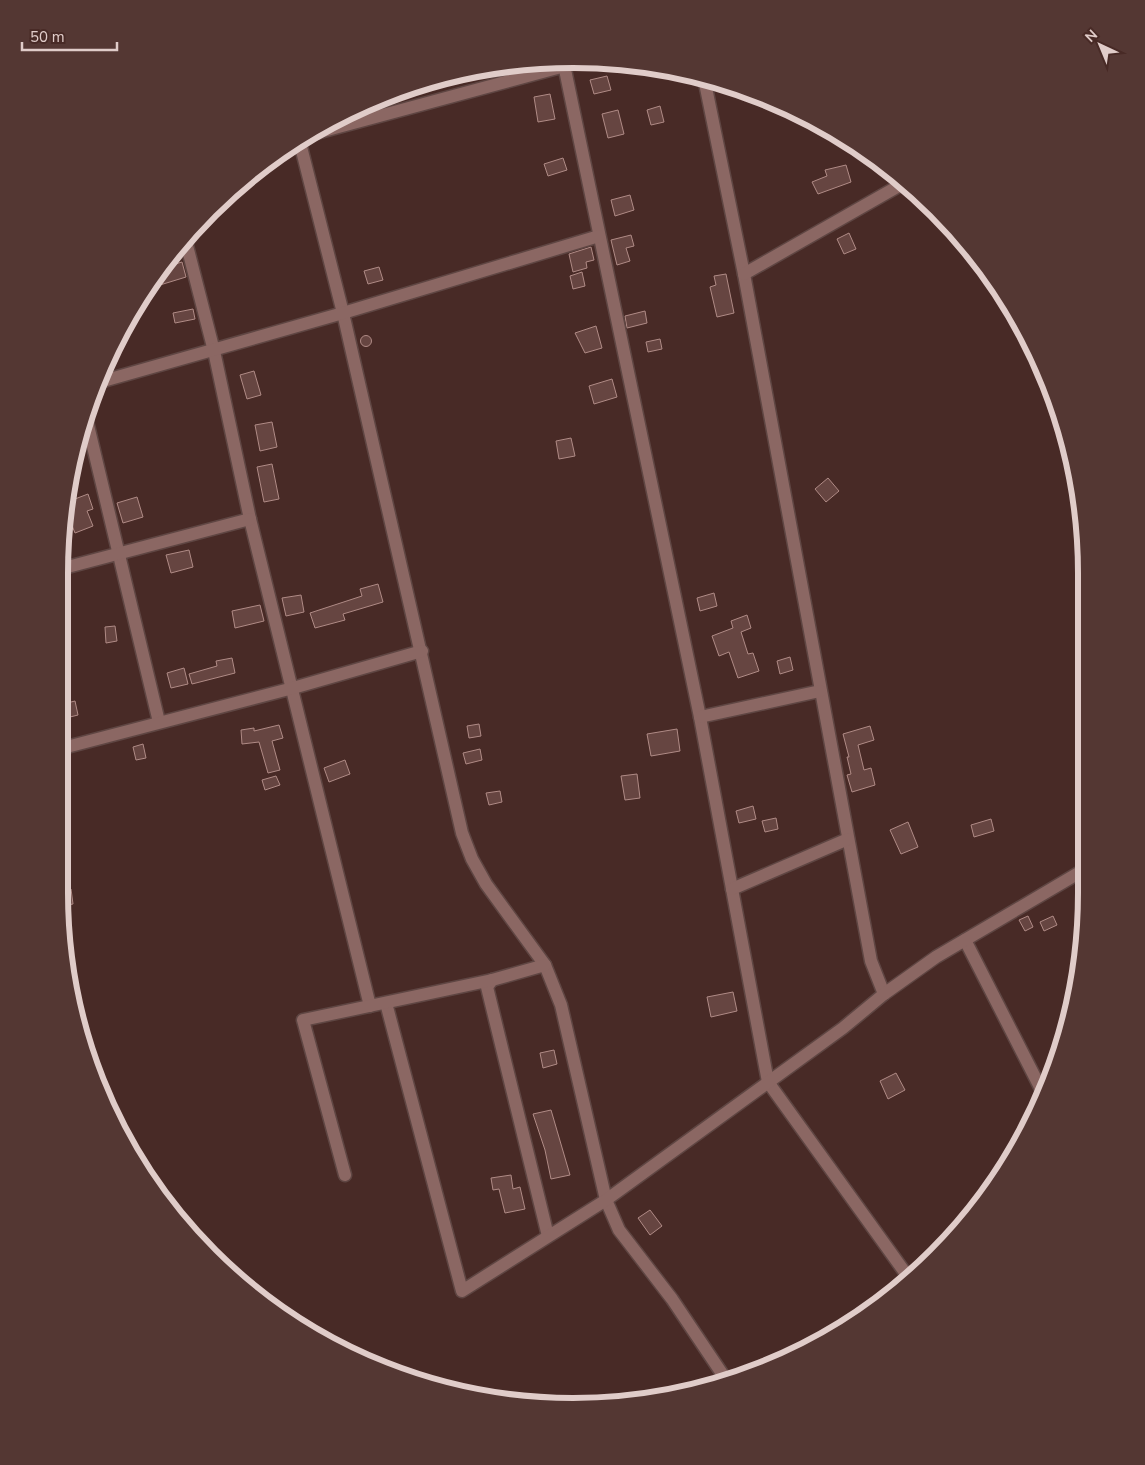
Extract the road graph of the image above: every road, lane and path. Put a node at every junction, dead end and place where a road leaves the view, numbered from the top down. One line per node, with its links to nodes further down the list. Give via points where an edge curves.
1 (565, 68): 7 (street)
2 (543, 69): 4 (street)
3 (706, 86): 9 (street)
4 (334, 128)
5 (301, 147): 10 (street)
6 (897, 187): 9 (street)
7 (599, 236): 10 (street); 20 (street)
8 (187, 247): 11 (street)
9 (744, 274): 19 (street)
10 (343, 313): 11 (street); 17 (street)
11 (214, 351): 12 (street); 14 (street)
12 (106, 379)
13 (89, 428): 15 (street)
14 (250, 519): 15 (street); 18 (street)
15 (120, 553): 16 (street); 21 (street)
16 (68, 566)
17 (422, 651): 18 (street); 27 (street, via 462,833 472,859 486,884)
18 (293, 688): 21 (street); 31 (street)
19 (820, 691): 20 (street); 23 (street)
20 (700, 717): 25 (street)
21 (159, 722): 22 (street)
22 (68, 747)
23 (848, 839): 25 (street); 29 (street, via 871,961)
24 (1078, 873): 26 (street)
25 (732, 889): 32 (street)
26 (965, 940): 29 (street); 33 (street)
27 (545, 965): 28 (street); 35 (street, via 561,1005)
28 (492, 980): 30 (street); 36 (street, via 487,987)
29 (884, 994): 32 (street)
30 (386, 1002): 31 (street); 36 (street, via 462,1291)
31 (370, 1006): 34 (street, via 303,1020)
32 (768, 1082): 35 (street); 37 (street)
33 (1039, 1085)
34 (345, 1175)
35 (606, 1200): 36 (street); 38 (street, via 618,1230 672,1299)
36 (548, 1236)
37 (905, 1272)
38 (723, 1374)

